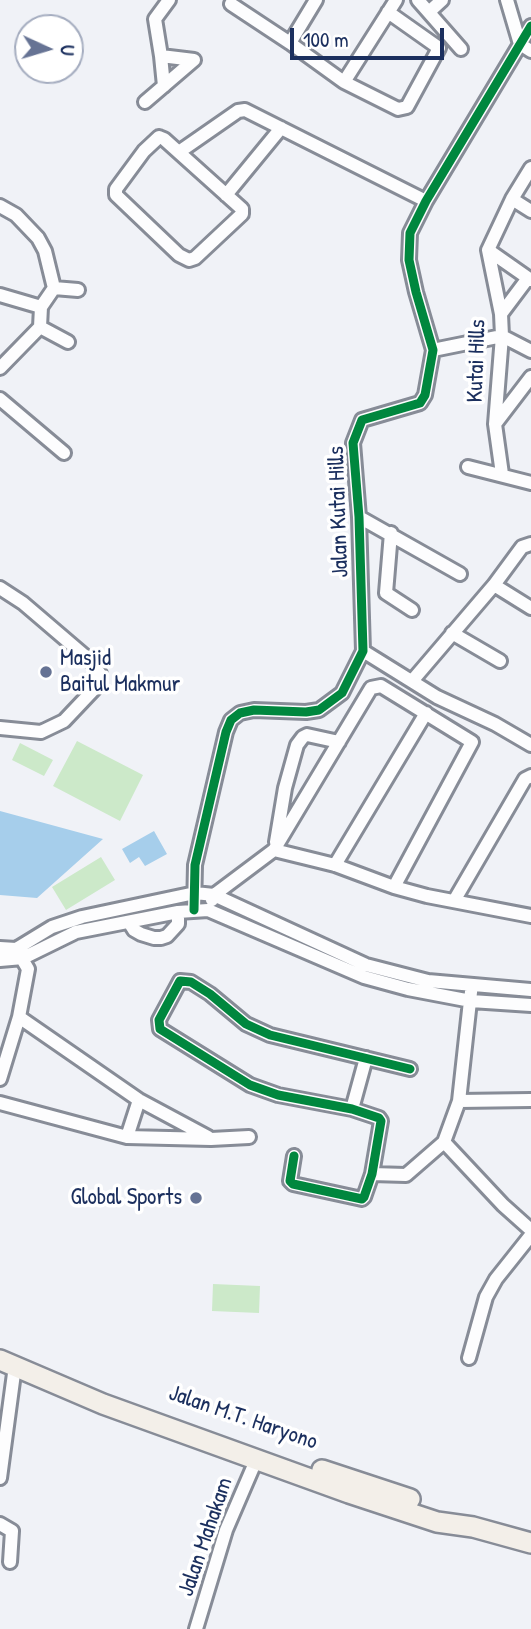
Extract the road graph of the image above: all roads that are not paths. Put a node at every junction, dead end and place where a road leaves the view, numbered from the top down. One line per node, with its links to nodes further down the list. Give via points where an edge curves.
1 (169, 0): 16 (street, via 155,19)
2 (316, 0): 12 (street)
3 (396, 0): 9 (street)
4 (418, 0): 8 (street)
5 (442, 0): 8 (street)
6 (507, 0): 14 (street)
7 (230, 1): 12 (street)
8 (430, 11): 11 (street)
9 (388, 12): 13 (street); 17 (street)
10 (531, 26): 14 (street, Jalan Kutai Hills)
11 (446, 34): 13 (street); 15 (street)
12 (290, 43): 17 (street)
13 (439, 48): 17 (street, via 402,110)
14 (526, 48): 25 (street, Jalan Kutai Hills)
15 (461, 49)
16 (161, 56): 18 (street); 18 (street, via 194,60)
17 (344, 82)
18 (164, 86): 19 (street)
19 (145, 102)
20 (281, 128): 21 (street, via 240,110); 23 (street); 25 (street)
21 (179, 152): 23 (street); 23 (street, via 159,137 116,189 117,197 189,260 242,214)
22 (531, 168): 24 (street)
23 (226, 195)
24 (512, 200): 27 (street); 28 (street)
25 (426, 201): 38 (street, Jalan Kutai Hills, via 410,233 409,246 416,292)
26 (0, 206): 30 (street, via 38,238)
27 (531, 211)
28 (488, 250): 29 (street); 34 (street, Kutai Hills)
29 (529, 279): 34 (street)
30 (54, 288): 31 (street); 33 (street)
31 (78, 290)
32 (0, 295): 33 (street)
33 (41, 307): 35 (street)
34 (500, 314): 36 (street, Kutai Hills)
35 (40, 327): 37 (street); 40 (street)
36 (502, 337): 38 (street); 39 (street); 43 (street, Kutai Hills)
37 (68, 342)
38 (433, 350): 48 (street, Jalan Kutai Hills, via 428,388 420,403 370,416 357,429 352,443)
39 (531, 351)
40 (0, 368)
41 (531, 377): 43 (street)
42 (0, 399): 44 (street)
43 (495, 424): 46 (street, Kutai Hills)
44 (64, 453)
45 (468, 467): 46 (street)
46 (502, 474): 47 (street)
47 (531, 483)
48 (359, 517): 49 (street); 57 (street, Jalan Kutai Hills)
49 (391, 533): 51 (street); 55 (street, via 386,593)
50 (531, 544): 52 (street, via 522,547)
51 (460, 574)
52 (494, 585): 54 (street); 56 (street)
53 (0, 589): 61 (street, via 23,603 100,674 98,685 64,721 41,732)
54 (531, 608)
55 (412, 610)
56 (452, 633): 58 (street); 59 (street)
57 (363, 651): 59 (street); 68 (street, Jalan Kutai Hills, via 342,693 319,710 254,710 231,720 194,865)
58 (500, 661)
59 (412, 681): 63 (street)
60 (426, 713): 62 (street, via 374,686); 66 (street); 67 (street, via 472,743)
61 (0, 728)
62 (339, 742): 65 (street); 65 (street, via 307,735 297,745)
63 (531, 745)
64 (531, 776): 70 (street, via 525,779)
65 (274, 850): 66 (street); 69 (street)
66 (335, 865): 67 (street)
67 (394, 887): 70 (street)
68 (195, 893): 69 (street); 73 (street); 78 (street, via 52,927)
69 (214, 895): 72 (street); 80 (street, via 366,965 428,981)
70 (454, 901): 75 (street)
71 (531, 903): 75 (street)
72 (208, 909): 73 (street); 82 (street, via 364,977)
73 (194, 910): 74 (street)
74 (178, 912): 76 (street); 76 (street, via 177,925 161,938 141,934)
75 (528, 916)
76 (129, 922): 78 (street, via 76,932)
77 (0, 948): 78 (street)
78 (19, 953): 79 (street); 84 (street, via 28,970)
79 (0, 960)
80 (472, 986): 81 (street); 82 (street)
81 (531, 990)
82 (471, 1001): 83 (street); 90 (street)
83 (531, 1005)
84 (19, 1017): 87 (street); 88 (street)
85 (366, 1058): 86 (street); 92 (street); 92 (street, via 270,1035 246,1024 210,993 186,980 180,981 159,1023 160,1029 250,1086)
86 (410, 1069)
87 (0, 1079)
88 (139, 1100): 93 (street); 95 (street)
89 (531, 1100): 90 (street)
90 (459, 1101): 96 (street)
91 (0, 1103): 93 (street)
92 (352, 1108): 98 (street, via 381,1121)
93 (127, 1137): 95 (street)
94 (249, 1137): 95 (street)
95 (211, 1139)
96 (444, 1142): 98 (street, via 406,1175); 99 (street)
97 (294, 1156): 98 (street, via 290,1181 296,1185 362,1199)
98 (372, 1174)
99 (531, 1232): 101 (street, via 486,1297)
100 (0, 1350): 103 (main road, Jalan M.T. Haryono)
101 (469, 1358)
102 (8, 1363): 103 (main road, Jalan M.T. Haryono, via 194,1438); 104 (street)
103 (267, 1459): 106 (main road, Jalan M.T. Haryono, via 437,1522); 108 (street, Jalan Mahakam, via 226,1530)
104 (0, 1478)
105 (0, 1524): 107 (street, via 12,1531)
106 (531, 1543)
107 (10, 1562)
108 (196, 1629)

